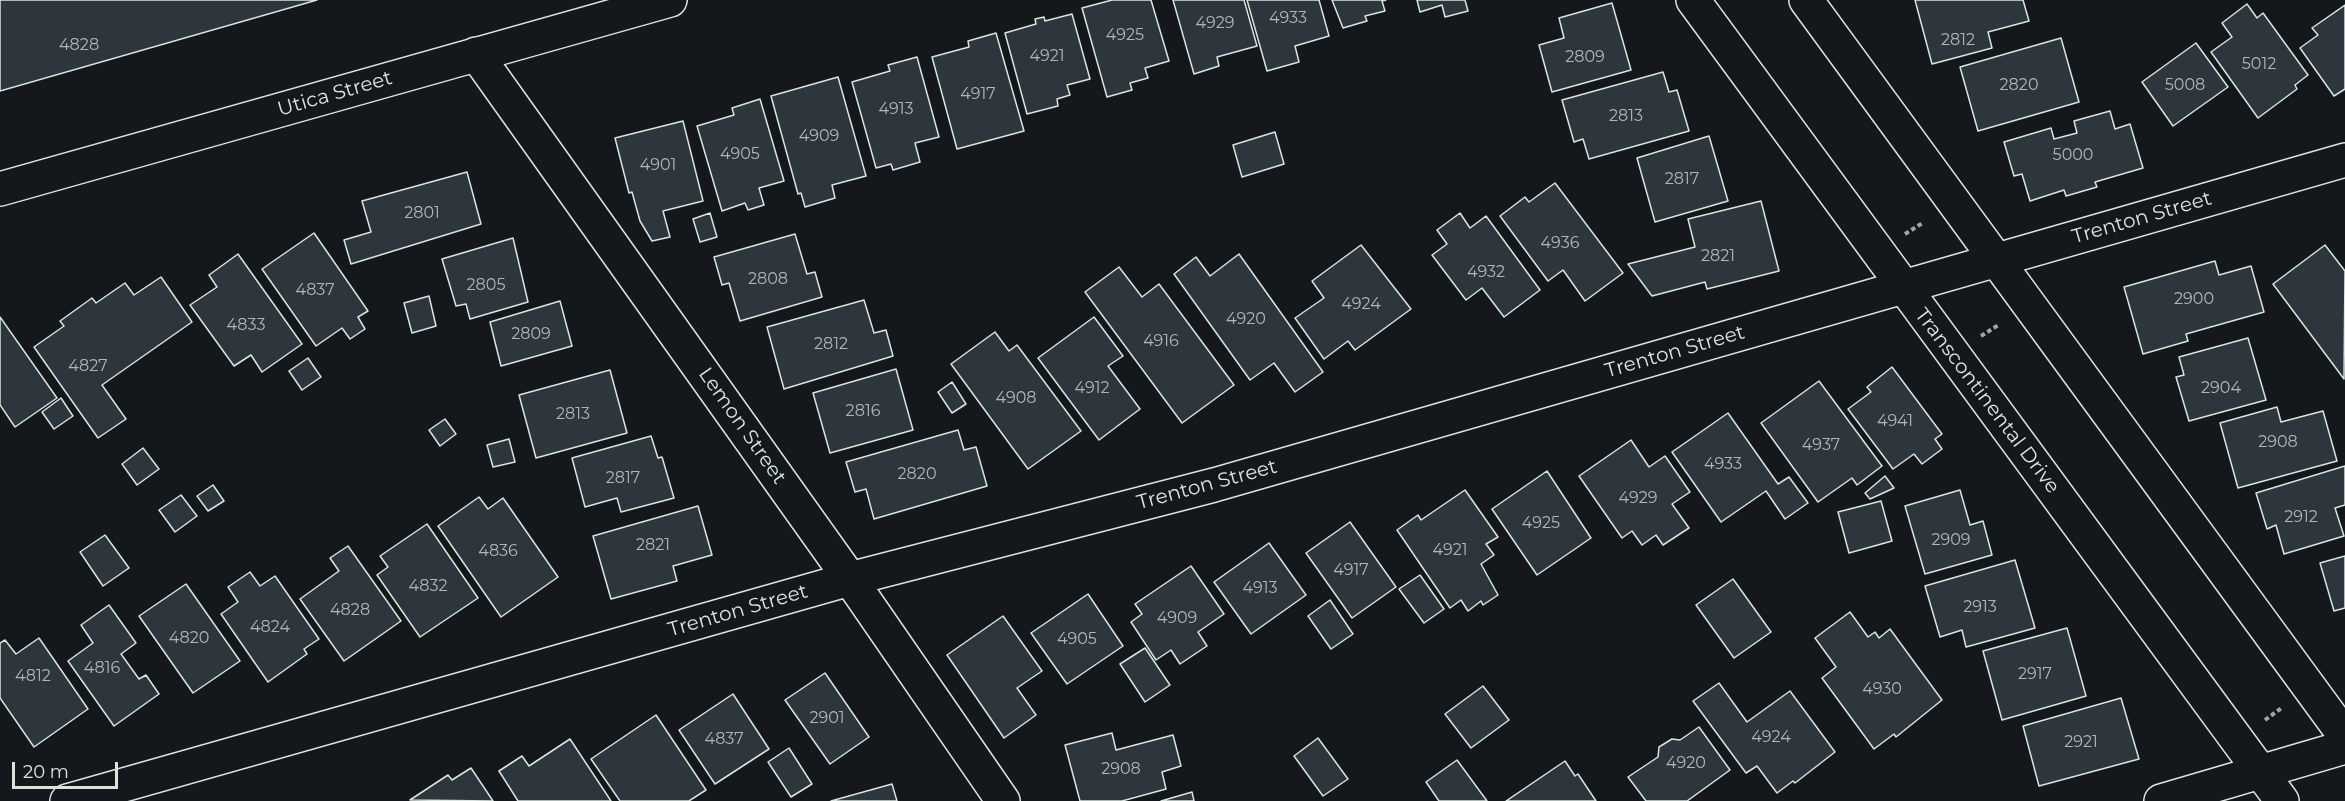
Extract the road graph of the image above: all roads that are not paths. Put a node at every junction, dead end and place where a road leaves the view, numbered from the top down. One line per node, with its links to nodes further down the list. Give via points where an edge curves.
1 (670, 0): 4 (street, Utica Street)
2 (1693, 0): 8 (street, Transcontinental Drive)
3 (1806, 0): 7 (street)
4 (476, 54): 6 (street, Utica Street); 9 (street, Lemon Street)
5 (2345, 160): 7 (street, Trenton Street)
6 (0, 189)
7 (1996, 260): 8 (street, Trenton Street); 10 (street)
8 (1903, 287): 9 (street, Trenton Street, via 1214,485); 12 (street, Transcontinental Drive)
9 (850, 579): 13 (street, Trenton Street); 14 (street, Lemon Street)
10 (2345, 736)
11 (2345, 747): 12 (street)
12 (2262, 772): 15 (street); 16 (street, Transcontinental Drive)
13 (67, 801)
14 (1003, 801)
15 (2161, 801)
16 (2282, 801)

